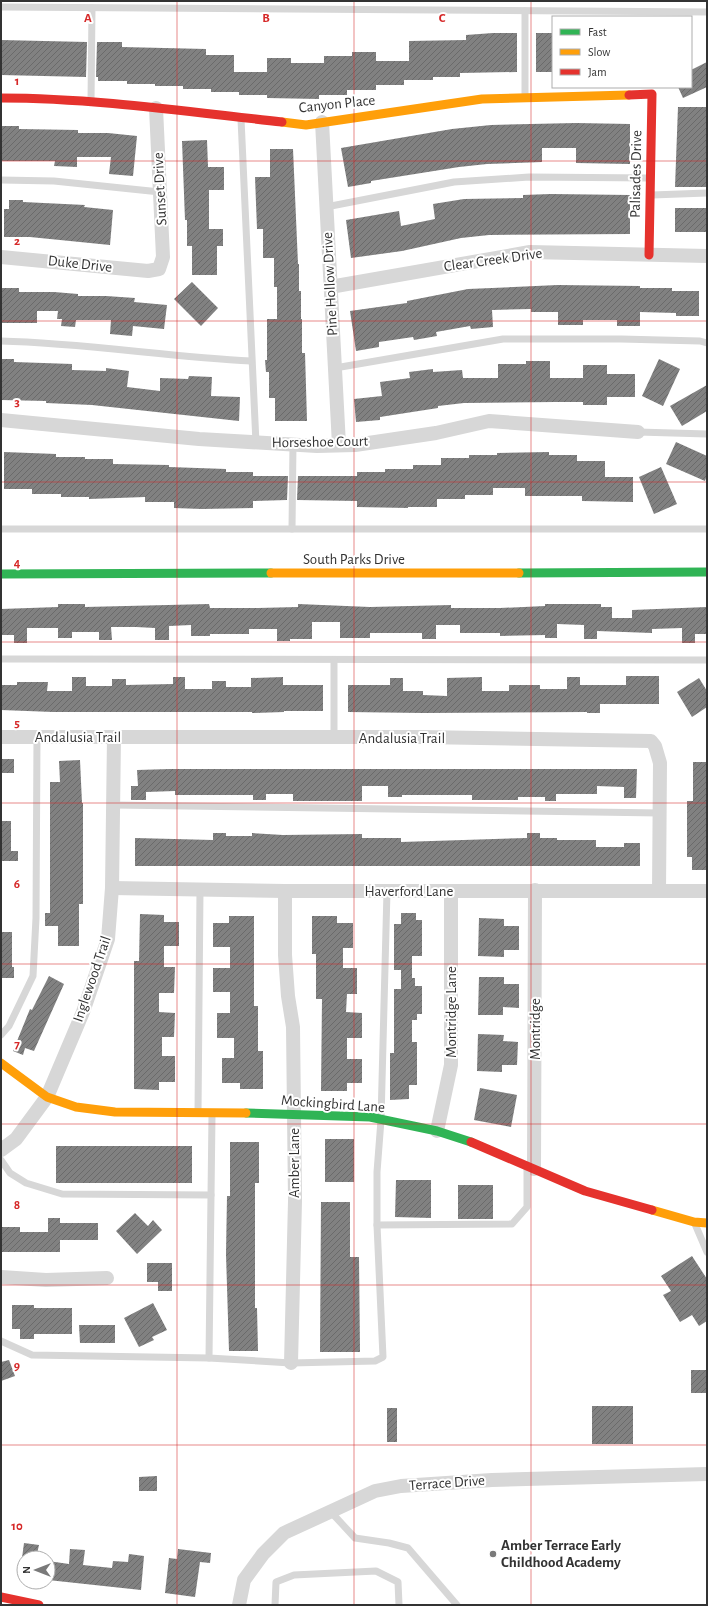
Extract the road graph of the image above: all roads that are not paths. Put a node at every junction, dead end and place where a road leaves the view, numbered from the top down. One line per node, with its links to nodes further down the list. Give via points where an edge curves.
1 (1, 7): 2 (lane)
2 (92, 8): 3 (lane); 8 (lane)
3 (525, 11): 4 (lane); 6 (lane)
4 (707, 12)
5 (652, 94): 6 (street, Canyon Place); 12 (street, Palisades Drive)
6 (526, 97): 11 (street, Canyon Place, via 482,99)
7 (1, 98): 8 (street, Canyon Place)
8 (91, 103): 9 (street, Canyon Place)
9 (156, 108): 10 (street, Canyon Place); 14 (street, Sunset Drive)
10 (241, 117): 11 (street, Canyon Place, via 306,125); 25 (lane)
11 (322, 122): 17 (street, Pine Hollow Drive)
12 (650, 178): 16 (street, Palisades Drive); 17 (lane, via 529,177 454,182)
13 (1, 180): 14 (lane, via 54,181)
14 (160, 192): 21 (street, Sunset Drive, via 163,256)
15 (707, 193): 16 (lane)
16 (650, 195): 18 (street, Palisades Drive)
17 (326, 207): 22 (street, Pine Hollow Drive)
18 (649, 255): 19 (street, Clear Creek Drive); 22 (street, Clear Creek Drive, via 530,252)
19 (707, 256)
20 (1, 257): 21 (street, Duke Drive, via 148,271)
21 (159, 269)
22 (330, 287): 26 (street, Pine Hollow Drive)
23 (1, 341): 25 (lane, via 40,342)
24 (707, 343): 26 (lane, via 621,339 503,339)
25 (251, 361): 30 (lane)
26 (335, 368): 32 (street, Pine Hollow Drive)
27 (1, 420): 30 (street, Horseshoe Court)
28 (638, 432): 29 (lane); 32 (street, Horseshoe Court, via 489,421 436,433)
29 (707, 434)
30 (256, 442): 31 (street, Horseshoe Court)
31 (293, 444): 32 (street, Horseshoe Court); 34 (lane)
32 (339, 445)
33 (1, 529): 34 (lane)
34 (292, 529): 35 (lane)
35 (707, 529)
36 (707, 572): 37 (street, South Parks Drive)
37 (1, 574)
38 (1, 659): 39 (lane)
39 (334, 660): 40 (lane); 44 (lane)
40 (707, 660)
41 (1, 737): 42 (street, Andalusia Trail)
42 (37, 737): 43 (street, Andalusia Trail); 55 (lane, via 36,918 33,976 12,1021)
43 (114, 737): 44 (street, Andalusia Trail); 45 (street, Inglewood Trail)
44 (334, 737): 46 (street, Andalusia Trail, via 651,741 660,763)
45 (113, 804): 46 (lane); 47 (street, Inglewood Trail)
46 (660, 813): 54 (street, Andalusia Trail)
47 (112, 888): 48 (street, Haverford Lane); 57 (street, Inglewood Trail, via 108,939 83,1012)
48 (200, 890): 51 (street, Haverford Lane); 58 (lane)
49 (535, 890): 53 (street, Haverford Lane); 54 (street, Haverford Lane); 65 (street, Montridge)
50 (707, 890): 54 (street, Haverford Lane)
51 (285, 891): 52 (street, Haverford Lane); 60 (street, Amber Lane, via 285,955 293,1027)
52 (387, 891): 53 (street, Haverford Lane); 61 (lane)
53 (450, 891): 62 (street, Montridge Lane, via 451,1066)
54 (659, 891)
55 (1, 1035)
56 (1, 1063): 57 (street, Mockingbird Lane)
57 (47, 1097): 58 (street, Mockingbird Lane, via 76,1106 115,1112); 63 (street, Inglewood Trail, via 16,1138)
58 (198, 1113): 59 (street, Mockingbird Lane)
59 (212, 1113): 60 (street, Mockingbird Lane); 66 (lane)
60 (294, 1114): 61 (street, Mockingbird Lane, via 370,1117); 75 (street, Amber Lane, via 295,1201)
61 (381, 1120): 62 (street, Mockingbird Lane); 69 (lane, via 377,1172)
62 (437, 1131): 65 (street, Mockingbird Lane, via 488,1148)
63 (1, 1150)
64 (1, 1160): 66 (lane, via 10,1173 26,1183 62,1194)
65 (530, 1167): 67 (street, Mockingbird Lane, via 585,1191); 69 (lane, via 527,1207 512,1224)
66 (211, 1195): 74 (lane)
67 (694, 1222): 68 (street, Mockingbird Lane); 70 (lane)
68 (707, 1223)
69 (377, 1225): 75 (lane, via 383,1357 375,1361)
70 (707, 1252)
71 (1, 1277): 72 (street, via 46,1280)
72 (107, 1278)
73 (1, 1341): 74 (lane, via 32,1356)
74 (209, 1358): 75 (lane)
75 (291, 1363)
76 (707, 1474): 77 (street, Terrace Drive, via 492,1480 401,1486 375,1491)
77 (330, 1511): 80 (street, Terrace Drive, via 284,1533 263,1554 244,1580); 83 (lane, via 355,1538 408,1548)
78 (1, 1597): 79 (street)
79 (39, 1605)
80 (240, 1605)
81 (275, 1605): 82 (lane, via 276,1582 294,1575 376,1571 398,1582)
82 (399, 1605)
83 (458, 1605)

